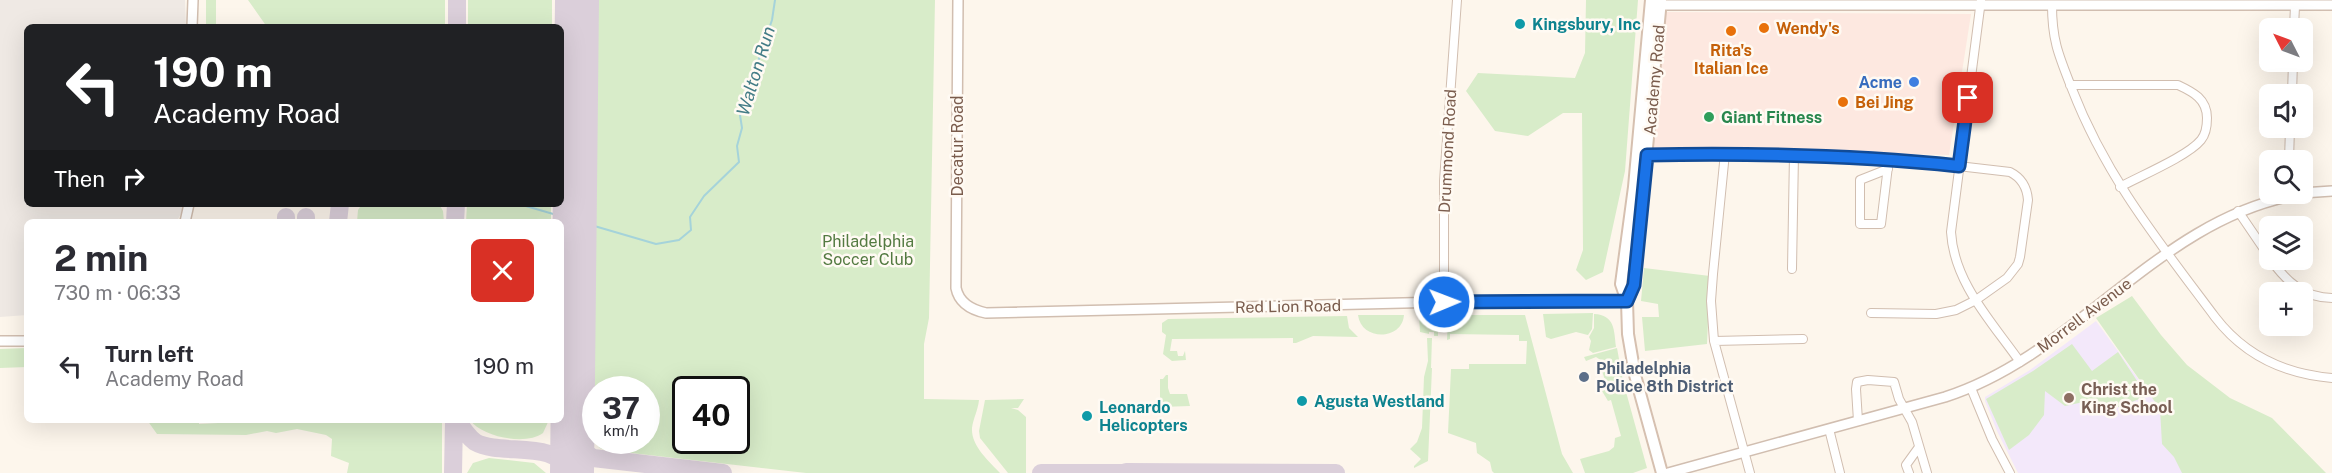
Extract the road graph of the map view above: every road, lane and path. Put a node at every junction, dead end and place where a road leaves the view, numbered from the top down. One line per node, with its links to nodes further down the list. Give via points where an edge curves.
1 (193, 0): 11 (street)
2 (958, 0): 28 (street, Decatur Road)
3 (1457, 0): 32 (street, Drummond Road, via 1444,181)
4 (1656, 2): 5 (street); 14 (main road, Academy Road)
5 (1981, 3): 7 (street); 17 (street)
6 (2197, 3): 7 (street); 9 (street)
7 (2052, 5): 12 (street, via 2054,42)
8 (2332, 5): 9 (street)
9 (2295, 6): 10 (street)
10 (2294, 18)
11 (192, 24)
12 (2070, 85): 19 (street); 19 (street, via 2178,85 2204,102 2207,126 2202,139 2191,149)
13 (1725, 153): 14 (street); 15 (street); 37 (street, via 1713,274)
14 (1642, 154): 31 (main road, Academy Road, via 1622,284)
15 (1794, 154): 16 (street); 26 (street)
16 (1889, 158): 17 (street); 18 (street)
17 (1959, 166): 30 (street, via 1952,249 1961,278); 30 (street, via 2010,172 2022,179 2028,200 2018,264 2007,278)
18 (1888, 169): 18 (street, via 1860,180 1860,224 1881,224)
19 (2120, 186): 25 (street)
20 (2332, 191): 21 (street, Morrell Avenue)
21 (2313, 193)
22 (2260, 204): 23 (street, Morrell Avenue)
23 (2238, 211): 24 (street); 25 (street, Morrell Avenue)
24 (2259, 242)
25 (2167, 253): 38 (street, Morrell Avenue); 39 (street, via 2227,333 2244,347 2306,376)
26 (1792, 269)
27 (2280, 270): 29 (street, via 2295,287)
28 (957, 293): 32 (street, Red Lion Road, via 968,306 986,313)
29 (2332, 298)
30 (1976, 300): 33 (street, via 1948,312); 38 (street)
31 (1627, 301): 32 (street, Red Lion Road); 46 (main road, Academy Road, via 1635,375)
32 (1444, 302)
33 (1870, 313)
34 (1803, 339): 37 (street)
35 (0, 341): 36 (street)
36 (24, 341)
37 (1714, 341): 45 (street)
38 (2020, 362): 40 (street, Morrell Avenue)
39 (2332, 378)
40 (1971, 388): 41 (street, Morrell Avenue); 52 (street)
41 (1905, 409): 42 (street, Morrell Avenue); 42 (street, via 1894,382 1857,382); 44 (street)
42 (1858, 421): 43 (street, Morrell Avenue)
43 (1829, 429): 45 (street, Morrell Avenue); 49 (street)
44 (1919, 447): 50 (street, via 1906,465); 51 (street)
45 (1744, 453): 47 (street, Morrell Avenue); 48 (street)
46 (1662, 473)
47 (1668, 473)
48 (1750, 473)
49 (1840, 473)
50 (1908, 473)
51 (1927, 473)
52 (2010, 473)

